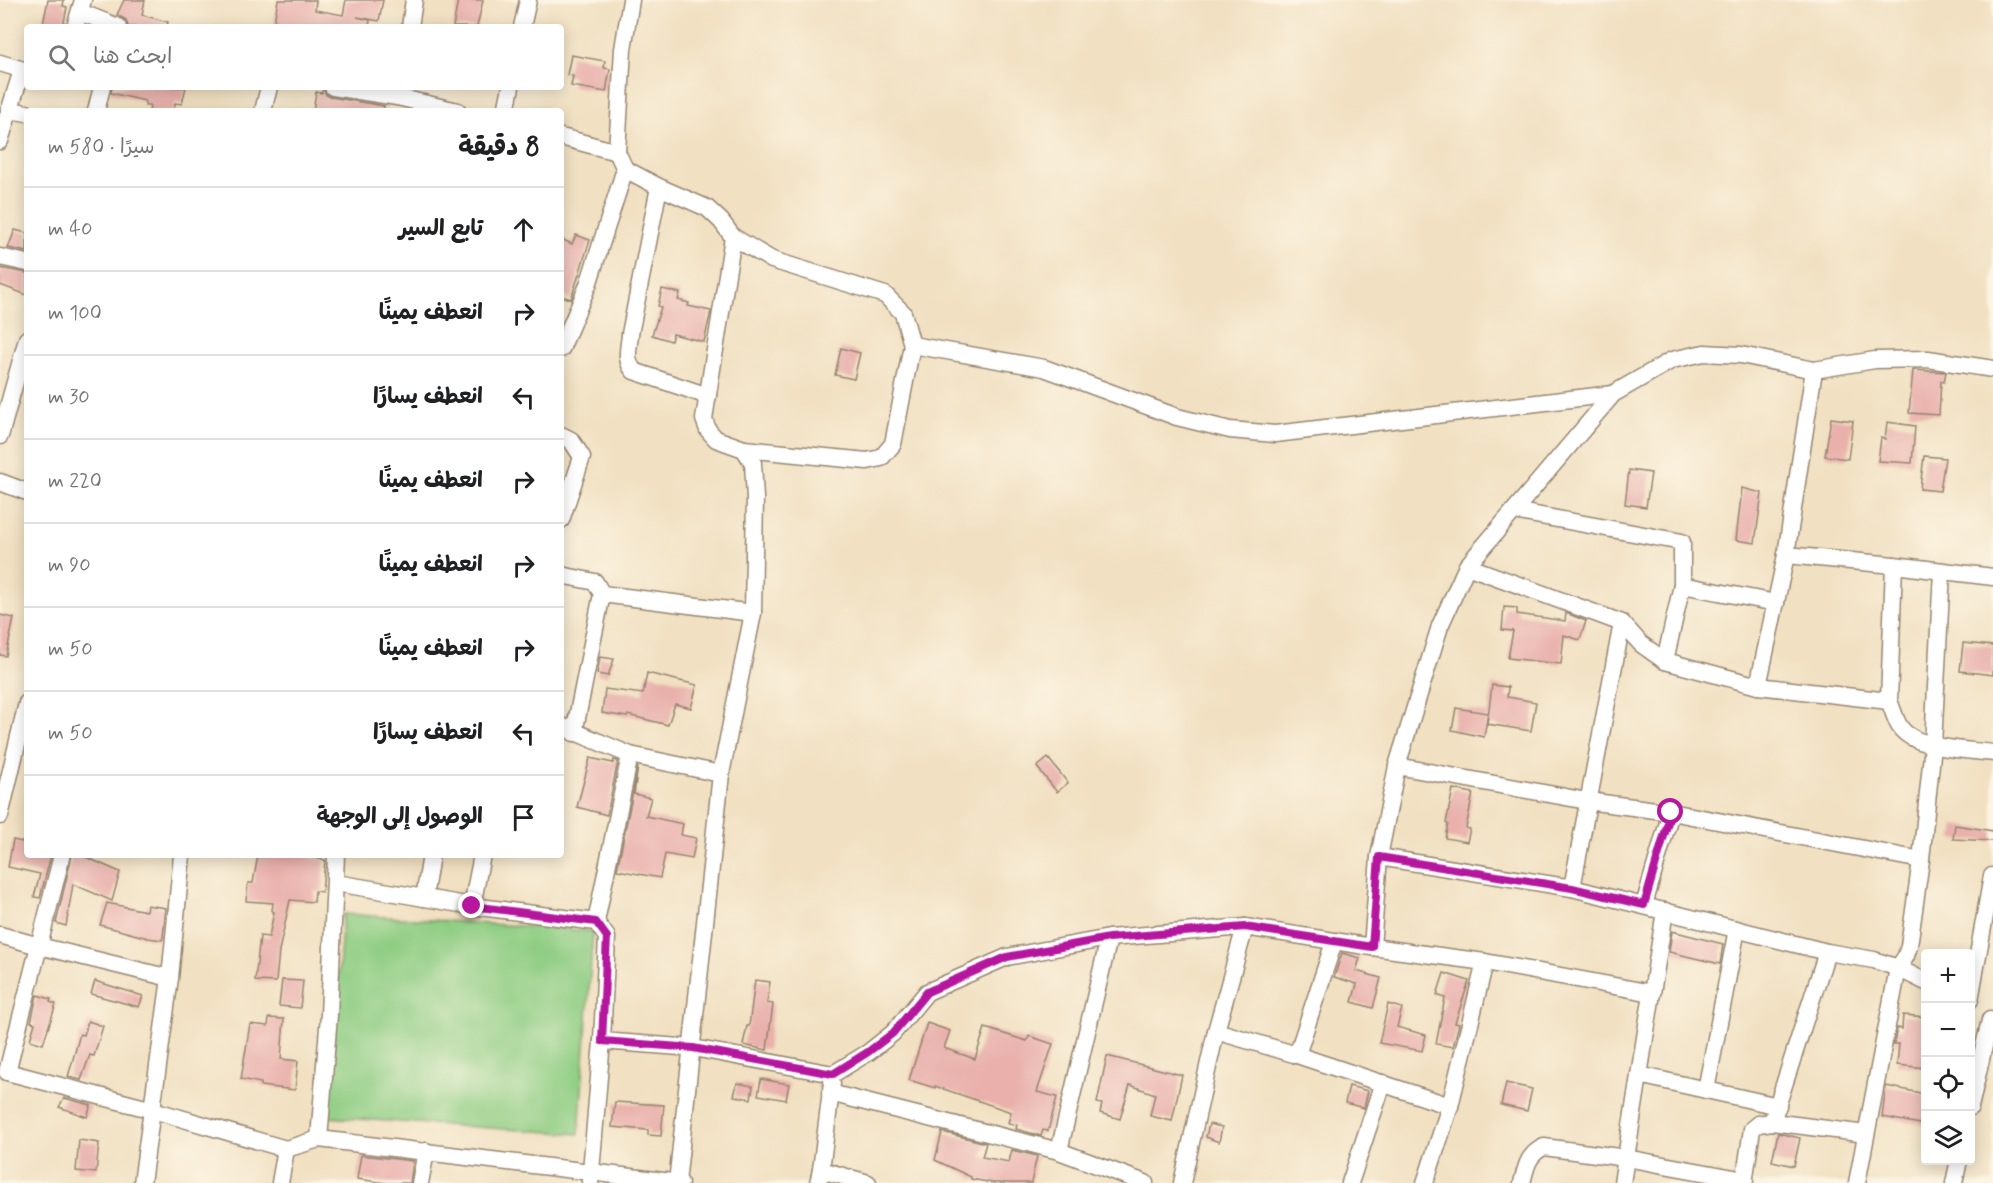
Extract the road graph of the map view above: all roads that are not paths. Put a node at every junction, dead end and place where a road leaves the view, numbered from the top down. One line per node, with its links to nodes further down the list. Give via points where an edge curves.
1 (414, 0): 6 (street)
2 (528, 0): 7 (street)
3 (631, 0): 24 (street, via 623,49)
4 (79, 13): 5 (street)
5 (110, 24)
6 (410, 24)
7 (523, 24)
8 (0, 63): 9 (street)
9 (24, 70)
10 (24, 72): 20 (street)
11 (101, 90): 16 (street)
12 (268, 90): 17 (street)
13 (350, 90): 15 (street)
14 (510, 90): 19 (street)
15 (397, 98): 18 (street)
16 (97, 108)
17 (264, 108)
18 (444, 108)
19 (506, 108)
20 (9, 110): 21 (street); 23 (street)
21 (24, 112)
22 (564, 138): 24 (street)
23 (0, 141)
24 (618, 152): 25 (street)
25 (625, 169): 26 (street); 30 (street, via 588,285)
26 (659, 188): 27 (street, via 707,208); 37 (street, via 630,334 629,365 634,371)
27 (733, 237): 31 (street, via 772,260 885,295 903,313); 37 (street)
28 (0, 257): 29 (street)
29 (24, 261)
30 (564, 342)
31 (912, 345): 36 (street, via 1044,368 1177,417 1230,430 1275,434); 40 (street, via 893,444 881,458 867,461)
32 (24, 364): 35 (street)
33 (1993, 369): 34 (street, via 1928,359 1875,360)
34 (1814, 370): 36 (street, via 1742,355 1704,353 1672,360); 45 (street)
35 (22, 380): 38 (street)
36 (1612, 394): 44 (street)
37 (708, 396): 40 (street, via 704,419 708,430 716,439)
38 (0, 436)
39 (564, 436): 43 (street, via 582,457)
40 (744, 449): 54 (street, via 753,463 755,498)
41 (0, 482): 42 (street)
42 (24, 491)
43 (564, 511)
44 (1514, 512): 47 (street); 51 (street, via 1680,540)
45 (1785, 555): 46 (street); 53 (street)
46 (1894, 565): 48 (street); 58 (street)
47 (1467, 566): 55 (street); 64 (street, via 1440,626)
48 (1942, 571): 50 (street); 61 (street)
49 (564, 576): 52 (street, via 595,582)
50 (1993, 577)
51 (1682, 585): 53 (street); 56 (street)
52 (602, 594): 54 (street); 60 (street)
53 (1776, 603): 57 (street)
54 (753, 613): 65 (street)
55 (1622, 623): 56 (street, via 1641,644); 66 (street)
56 (1665, 661): 57 (street)
57 (1758, 686): 58 (street)
58 (1889, 701): 61 (street, via 1900,728 1914,739)
59 (24, 718): 68 (street)
60 (568, 730): 63 (street)
61 (1933, 745): 62 (street); 75 (street)
62 (1993, 753)
63 (630, 755): 65 (street); 83 (street)
64 (1397, 766): 66 (street); 69 (street)
65 (721, 774): 102 (street)
66 (1587, 801): 67 (street); 78 (street)
67 (1671, 812): 75 (street); 80 (street)
68 (0, 816)
69 (1379, 857): 78 (street); 90 (street)
70 (61, 858): 89 (street)
71 (182, 858): 95 (street)
72 (336, 858): 77 (street)
73 (431, 858): 79 (street)
74 (481, 858): 81 (street)
75 (1922, 860): 93 (street, via 1909,946)
76 (1993, 874): 94 (street)
77 (336, 883): 79 (street); 116 (street)
78 (1572, 888): 80 (street)
79 (424, 898): 81 (street)
80 (1644, 905): 82 (street)
81 (472, 906): 83 (street)
82 (1665, 911): 85 (street); 97 (street)
83 (596, 922): 101 (street, via 607,937)
84 (1245, 927): 87 (street); 88 (street); 100 (street)
85 (1737, 929): 91 (street); 108 (street)
86 (0, 935): 89 (street)
87 (1109, 938): 105 (street, via 1007,957 927,992 893,1033); 119 (street)
88 (1334, 942): 90 (street); 103 (street)
89 (39, 946): 95 (street); 104 (street)
90 (1372, 947): 92 (street)
91 (1827, 952): 93 (street); 112 (street)
92 (1485, 962): 97 (street); 111 (street)
93 (1898, 968): 96 (street); 115 (street)
94 (1975, 977)
95 (170, 978): 113 (street)
96 (1921, 980)
97 (1652, 993): 106 (street)
98 (1975, 1010): 99 (street)
99 (1991, 1020): 109 (street)
100 (1216, 1031): 103 (street); 131 (street)
101 (602, 1041): 102 (street); 123 (street)
102 (693, 1048): 105 (street); 128 (street)
103 (1297, 1055): 107 (street)
104 (4, 1071): 113 (street)
105 (833, 1074): 110 (street)
106 (1639, 1075): 108 (street); 120 (street)
107 (1383, 1083): 111 (street); 132 (street)
108 (1706, 1090): 112 (street)
109 (1975, 1090)
110 (830, 1093): 119 (street); 122 (street)
111 (1450, 1106): 133 (street)
112 (1778, 1106): 114 (street)
113 (153, 1110): 117 (street); 125 (street)
114 (1772, 1122): 115 (street); 124 (street, via 1752,1129)
115 (1866, 1134): 136 (street)
116 (319, 1139): 117 (street); 118 (street)
117 (286, 1149): 126 (street)
118 (426, 1151): 123 (street); 127 (street)
119 (1059, 1151): 130 (street)
120 (1626, 1158): 124 (street); 134 (street, via 1544,1147 1529,1158); 135 (street)
121 (1958, 1165): 137 (street)
122 (820, 1177): 129 (street)
123 (590, 1178): 128 (street)
124 (1744, 1181)
125 (142, 1183)
126 (279, 1183)
127 (420, 1183)
128 (678, 1183)
129 (868, 1183)
130 (1145, 1183)
131 (1182, 1183)
132 (1350, 1183)
133 (1425, 1183)
134 (1522, 1183)
135 (1622, 1183)
136 (1857, 1183)
137 (1954, 1183)

